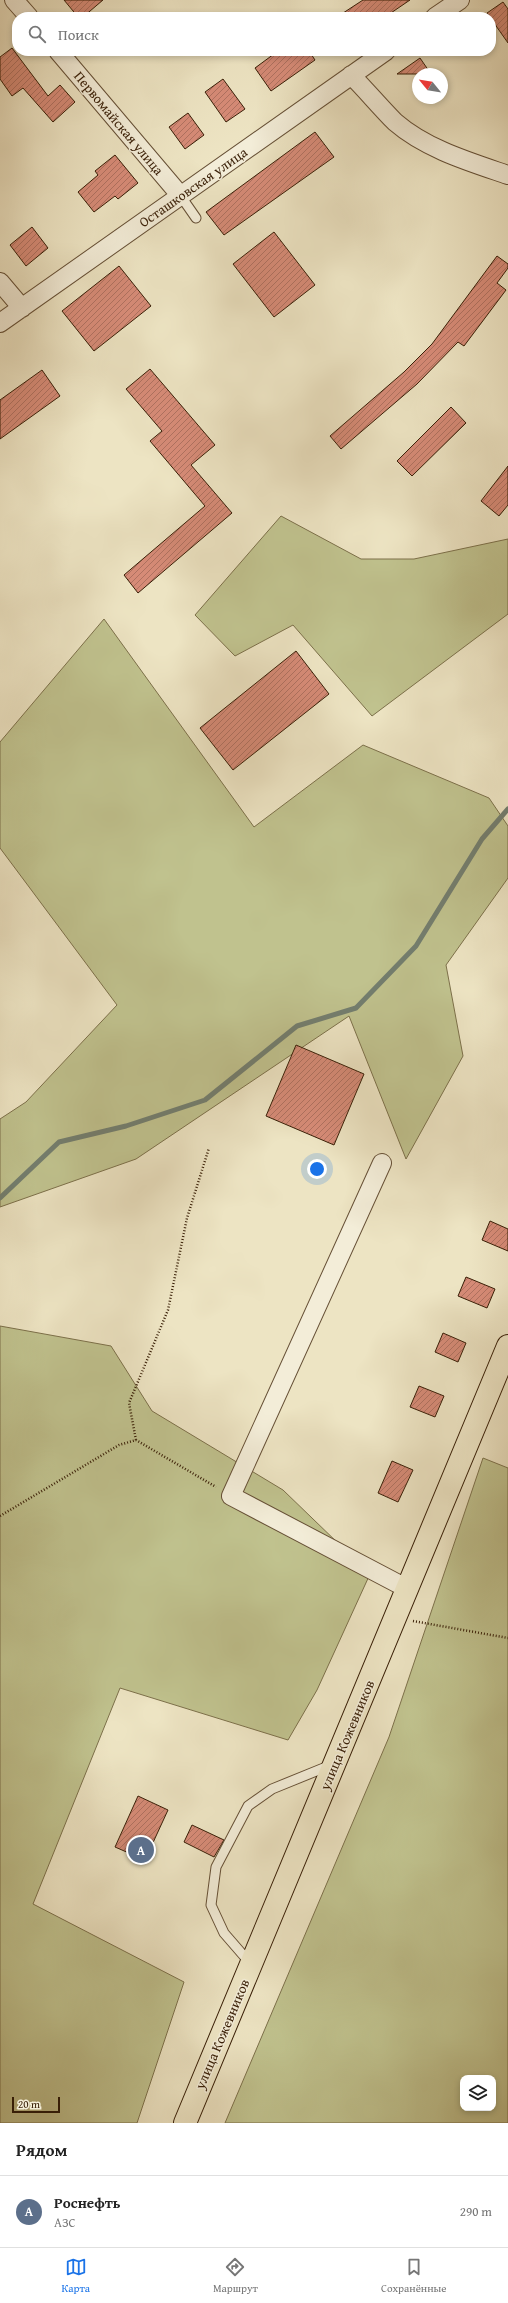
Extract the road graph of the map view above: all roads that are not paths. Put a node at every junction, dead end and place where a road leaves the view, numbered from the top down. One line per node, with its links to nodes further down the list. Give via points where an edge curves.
1 (14, 0): 4 (street)
2 (460, 0): 3 (street)
3 (438, 9)
4 (25, 12)
5 (62, 56): 9 (street, Первомайская улица)
6 (379, 56): 7 (street, Осташковская улица)
7 (351, 75): 8 (street, via 395,122 411,134 452,155); 9 (street, Осташковская улица)
8 (508, 175)
9 (180, 195): 10 (lane); 12 (street, Осташковская улица)
10 (196, 218)
11 (0, 282): 12 (street)
12 (22, 308): 13 (street, Осташковская улица)
13 (0, 323)
14 (382, 1163): 16 (street, via 231,1496)
15 (508, 1346): 16 (main road, улица Кожевников)
16 (408, 1589): 17 (main road, улица Кожевников)
17 (335, 1763): 18 (main road, улица Кожевников); 18 (lane, via 272,1789 248,1806 216,1867 211,1905 224,1933)
18 (251, 1964): 19 (main road, улица Кожевников)
19 (185, 2123)

